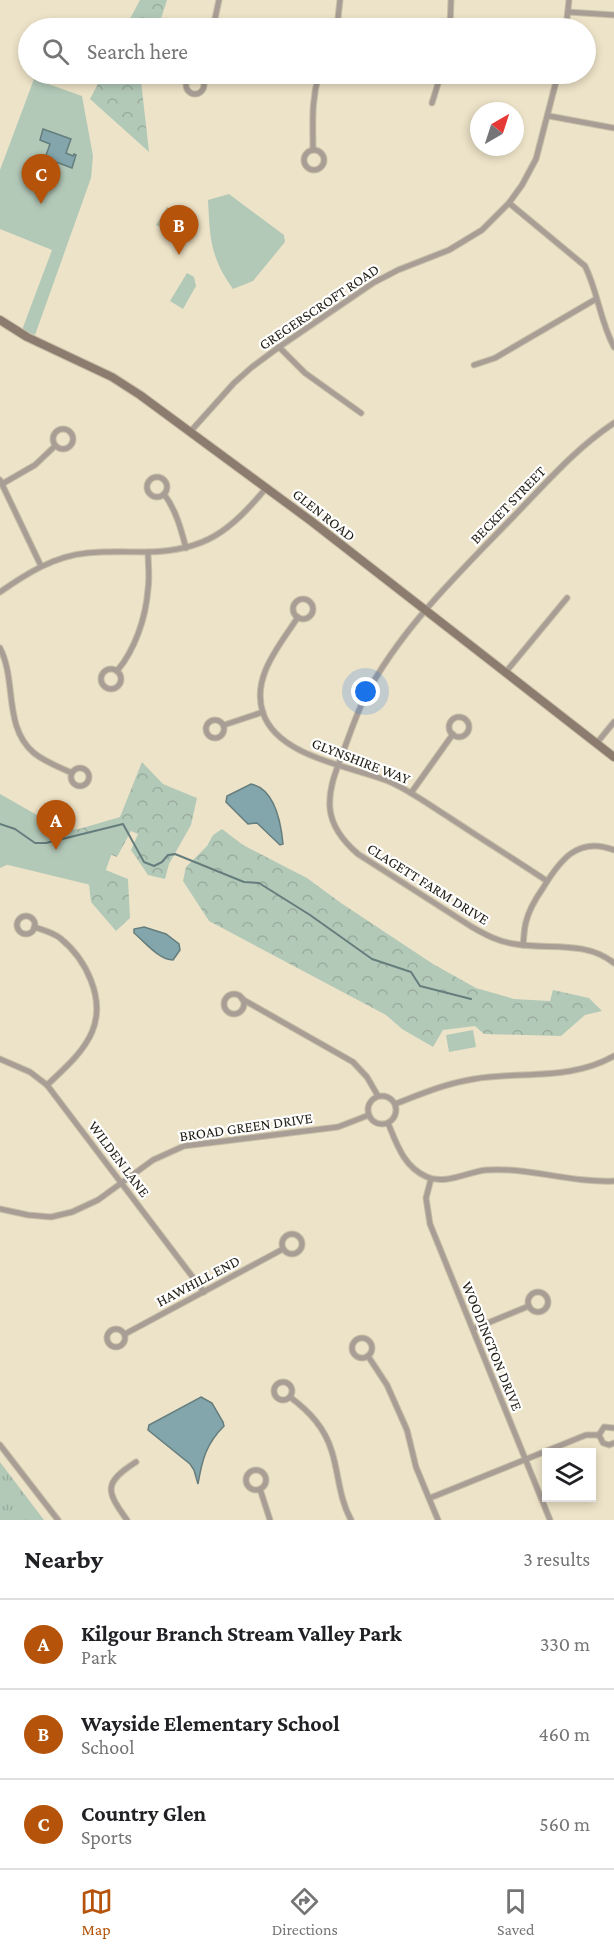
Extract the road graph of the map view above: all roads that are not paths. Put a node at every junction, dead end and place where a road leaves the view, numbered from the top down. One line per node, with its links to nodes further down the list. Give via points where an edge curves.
1 (219, 0): 7 (street)
2 (340, 0): 8 (street)
3 (451, 0): 9 (street)
4 (568, 0): 5 (street)
5 (568, 12): 6 (street); 10 (street)
6 (614, 15)
7 (215, 18)
8 (338, 18)
9 (450, 18)
10 (567, 18)
11 (317, 84): 17 (street, via 312,106)
12 (438, 84): 14 (street)
13 (556, 84): 15 (street, GREGERSCROFT ROAD)
14 (432, 103)
15 (549, 116): 16 (street); 18 (street, GREGERSCROFT ROAD, via 536,159)
16 (614, 128)
17 (313, 150)
18 (509, 203): 19 (street, via 585,266); 21 (street, GREGERSCROFT ROAD, via 467,240 373,283)
19 (596, 299): 22 (street); 23 (street, via 495,358)
20 (0, 320): 26 (main road, GLEN ROAD, via 112,377)
21 (279, 347): 24 (street, via 304,373); 26 (street, GREGERSCROFT ROAD, via 234,383)
22 (614, 347)
23 (474, 364)
24 (361, 413)
25 (614, 423): 36 (street, BECKET STREET, via 576,452)
26 (190, 432): 29 (main road, GLEN ROAD)
27 (55, 446): 28 (street, via 35,465)
28 (1, 482): 33 (street)
29 (267, 487): 31 (street, via 227,530); 36 (main road, GLEN ROAD)
30 (164, 494): 31 (street, via 171,502)
31 (186, 548): 32 (street)
32 (148, 552): 33 (street, via 86,553); 39 (street, via 146,607 126,661)
33 (41, 566): 34 (street)
34 (0, 592)
35 (567, 598): 40 (street)
36 (426, 610): 40 (main road, GLEN ROAD); 47 (street, CLAGETT FARM DRIVE, via 364,698)
37 (298, 617): 41 (street, via 265,671)
38 (0, 648): 48 (street, via 22,739 33,753)
39 (117, 671)
40 (505, 673): 45 (main road, GLEN ROAD)
41 (263, 712): 43 (street); 47 (street, GLYNSHIRE WAY, via 283,740)
42 (614, 722): 45 (street)
43 (224, 725)
44 (453, 734): 49 (street)
45 (596, 744): 46 (main road, GLEN ROAD)
46 (614, 757)
47 (339, 764): 49 (street, GLYNSHIRE WAY); 53 (street, CLAGETT FARM DRIVE, via 331,786 330,811 347,845 472,927 503,942)
48 (72, 773)
49 (411, 793): 51 (street, GLYNSHIRE WAY)
50 (614, 850): 51 (street, via 596,846 577,850 559,863)
51 (548, 880): 53 (street, via 528,915)
52 (34, 927): 58 (street, via 60,938 79,959 97,1002 96,1020 87,1042)
53 (523, 945): 54 (street, CLAGETT FARM DRIVE, via 589,949)
54 (614, 963)
55 (242, 999): 59 (street, via 353,1062)
56 (614, 1056): 60 (street, via 567,1072 474,1079)
57 (0, 1059): 58 (street, WILDEN LANE, via 30,1072)
58 (47, 1085): 65 (street, WILDEN LANE)
59 (378, 1096): 60 (street, via 388,1096); 61 (street, via 368,1106)
60 (395, 1104): 62 (street, via 396,1113)
61 (369, 1115): 62 (street, via 379,1124); 65 (street, BROAD GREEN DRIVE, via 338,1127 184,1146 153,1160)
62 (388, 1123): 63 (street, via 404,1158)
63 (431, 1179): 64 (street, via 488,1170); 70 (street, WOODINGTON DRIVE, via 426,1198 430,1224)
64 (614, 1181)
65 (123, 1183): 66 (street, BROAD GREEN DRIVE, via 98,1200 51,1217); 68 (street, WILDEN LANE)
66 (0, 1209)
67 (283, 1249): 68 (street, HAWHILL END)
68 (204, 1292): 71 (street, HAWHILL END)
69 (529, 1306): 70 (street)
70 (473, 1329): 78 (street, WOODINGTON DRIVE)
71 (124, 1334)
72 (368, 1356): 81 (street, via 387,1385 407,1430 416,1467)
73 (290, 1397): 85 (street, via 310,1412 327,1436 338,1488)
74 (614, 1428): 75 (street, via 604,1427)
75 (599, 1435): 76 (street, via 603,1443); 78 (street, via 586,1435)
76 (614, 1443)
77 (0, 1445): 82 (street)
78 (526, 1459): 81 (street); 87 (street, WOODINGTON DRIVE)
79 (136, 1462): 83 (street, via 117,1474 112,1486 112,1499)
80 (260, 1489): 84 (street)
81 (430, 1498): 86 (street)
82 (58, 1520)
83 (128, 1520)
84 (270, 1520)
85 (351, 1520)
86 (438, 1520)
87 (550, 1520)

